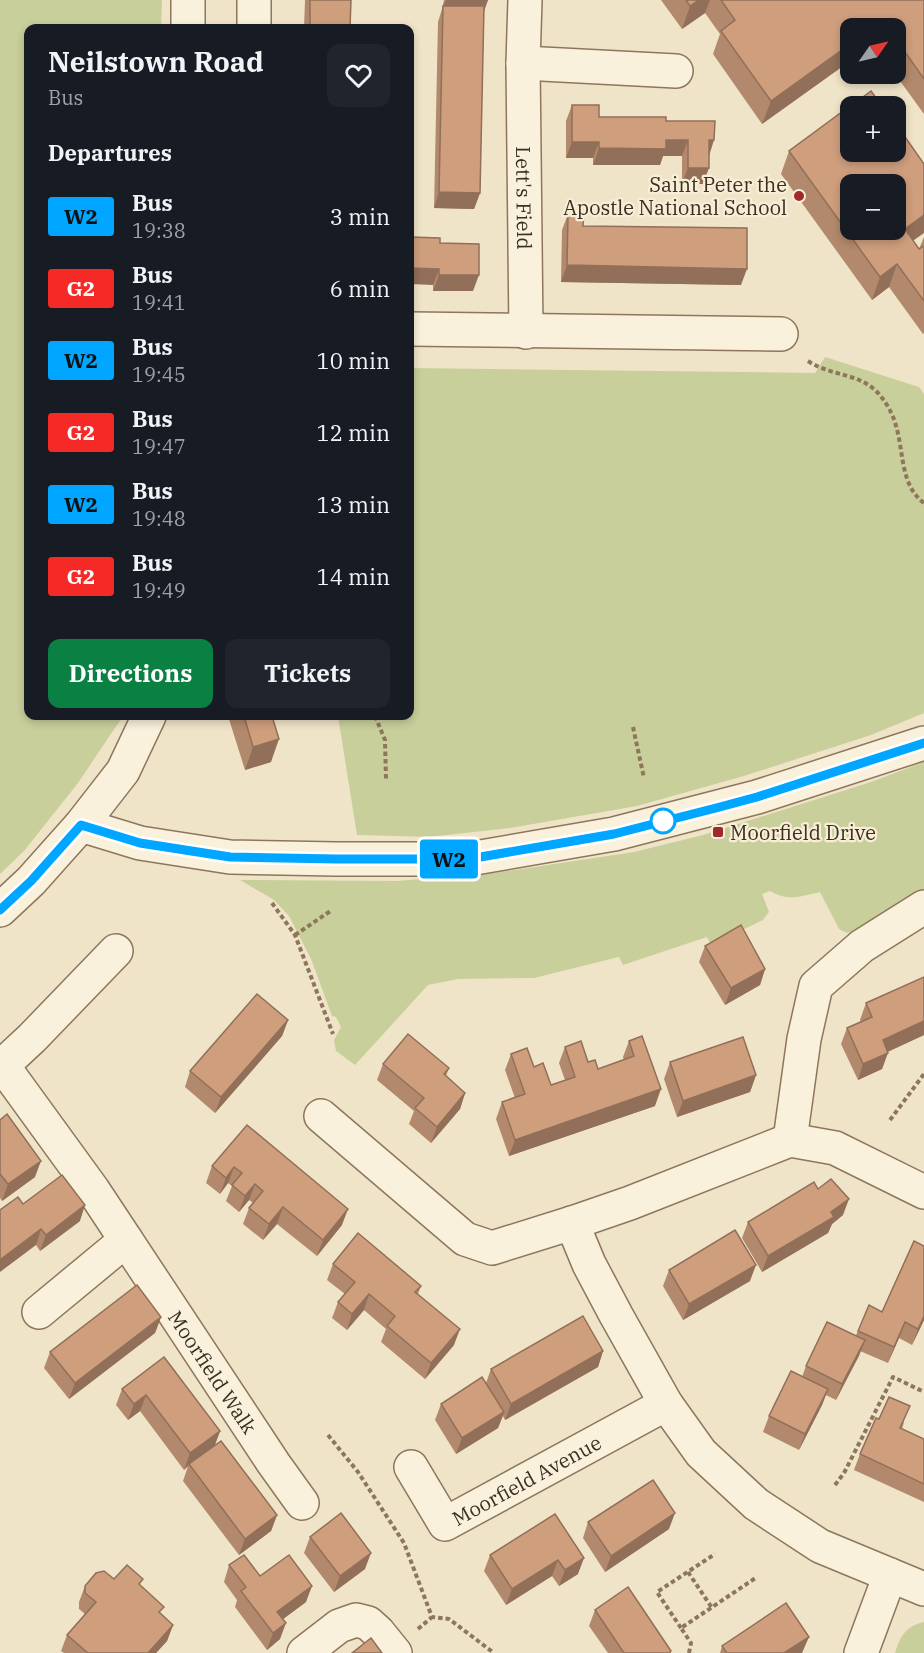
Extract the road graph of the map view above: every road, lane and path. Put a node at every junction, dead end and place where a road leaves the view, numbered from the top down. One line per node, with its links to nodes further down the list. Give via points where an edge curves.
1 (188, 0): 4 (street)
2 (254, 0): 5 (street)
3 (525, 0): 6 (street, Lett's Field)
4 (188, 24)
5 (254, 24)
6 (523, 63): 7 (street); 9 (street, Lett's Field)
7 (675, 71)
8 (414, 330): 9 (street)
9 (526, 332): 10 (street)
10 (782, 334)
11 (808, 361): 12 (path, via 819,368 860,379 877,393 890,409 896,426 906,480)
12 (924, 503)
13 (147, 720): 19 (street, via 123,771)
14 (377, 720): 18 (path, via 385,740)
15 (633, 727): 17 (path)
16 (924, 743): 19 (street, via 757,797 614,834 469,859 230,857 140,843)
17 (644, 778)
18 (386, 780)
19 (81, 825): 22 (street)
20 (272, 903): 24 (path)
21 (924, 908): 31 (street, via 862,946 816,986 804,1039)
22 (0, 910)
23 (332, 910): 24 (path)
24 (295, 935): 26 (path)
25 (116, 951): 27 (street, via 32,1038)
26 (333, 1034)
27 (1, 1064): 34 (street, Moorfield Walk)
28 (924, 1074): 30 (path)
29 (321, 1116): 33 (street, via 465,1239 492,1248)
30 (890, 1120)
31 (790, 1140): 32 (street, via 836,1148); 33 (street)
32 (924, 1192)
33 (572, 1223): 37 (street, via 611,1305)
34 (126, 1240): 35 (street); 41 (street, Moorfield Walk)
35 (39, 1312)
36 (924, 1392): 40 (path, via 893,1377)
37 (666, 1404): 39 (street, Moorfield Avenue, via 445,1524); 44 (street, via 701,1453 756,1504 820,1546)
38 (328, 1435): 48 (path, via 358,1472 404,1543)
39 (411, 1467)
40 (835, 1485)
41 (302, 1503)
42 (715, 1554): 43 (path)
43 (688, 1572): 47 (path); 49 (path, via 657,1592)
44 (890, 1575): 46 (street); 54 (street)
45 (757, 1577): 47 (path)
46 (924, 1589)
47 (712, 1608): 49 (path)
48 (432, 1617): 50 (path); 52 (path, via 449,1619)
49 (681, 1628): 53 (path, via 691,1643)
50 (406, 1642): 51 (street, via 356,1620 339,1626)
51 (304, 1653)
52 (494, 1653)
53 (689, 1653)
54 (861, 1653)

